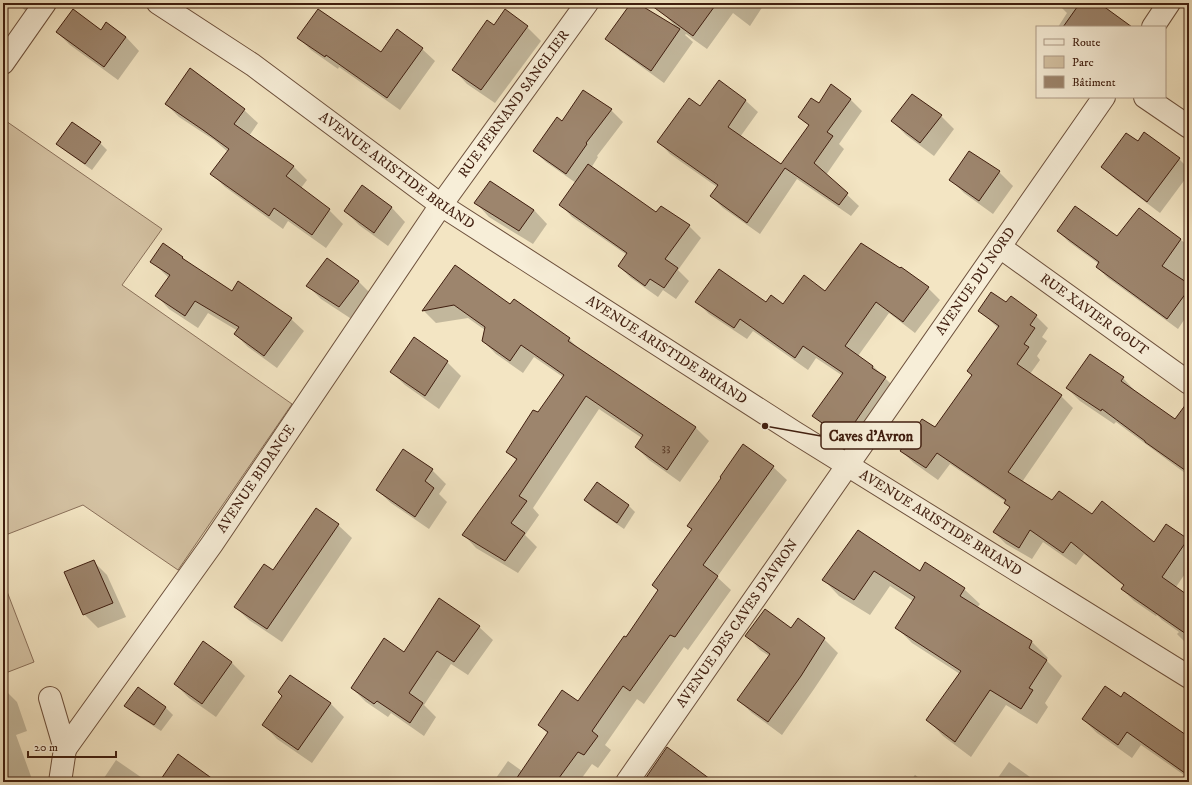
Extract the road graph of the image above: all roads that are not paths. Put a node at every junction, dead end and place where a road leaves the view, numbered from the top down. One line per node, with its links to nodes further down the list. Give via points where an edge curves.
1 (45, 3): 6 (street)
2 (158, 3): 10 (street, AVENUE ARISTIDE BRIAND, via 253,65)
3 (587, 3): 10 (street, RUE FERNAND SANGLIER)
4 (1170, 3): 5 (street)
5 (1154, 26)
6 (3, 63)
7 (1103, 98): 11 (street, AVENUE DU NORD)
8 (1146, 98): 9 (street)
9 (1189, 127)
10 (441, 205): 13 (street, AVENUE ARISTIDE BRIAND); 16 (street, AVENUE BIDANCE, via 212,544)
11 (1000, 247): 12 (street, RUE XAVIER GOUT); 13 (street, AVENUE DU NORD)
12 (1189, 383)
13 (847, 466): 14 (street, AVENUE ARISTIDE BRIAND); 18 (street, AVENUE DES CAVES D'AVRON)
14 (1189, 677)
15 (50, 698): 16 (street)
16 (65, 749): 17 (street)
17 (60, 782)
18 (627, 782)

